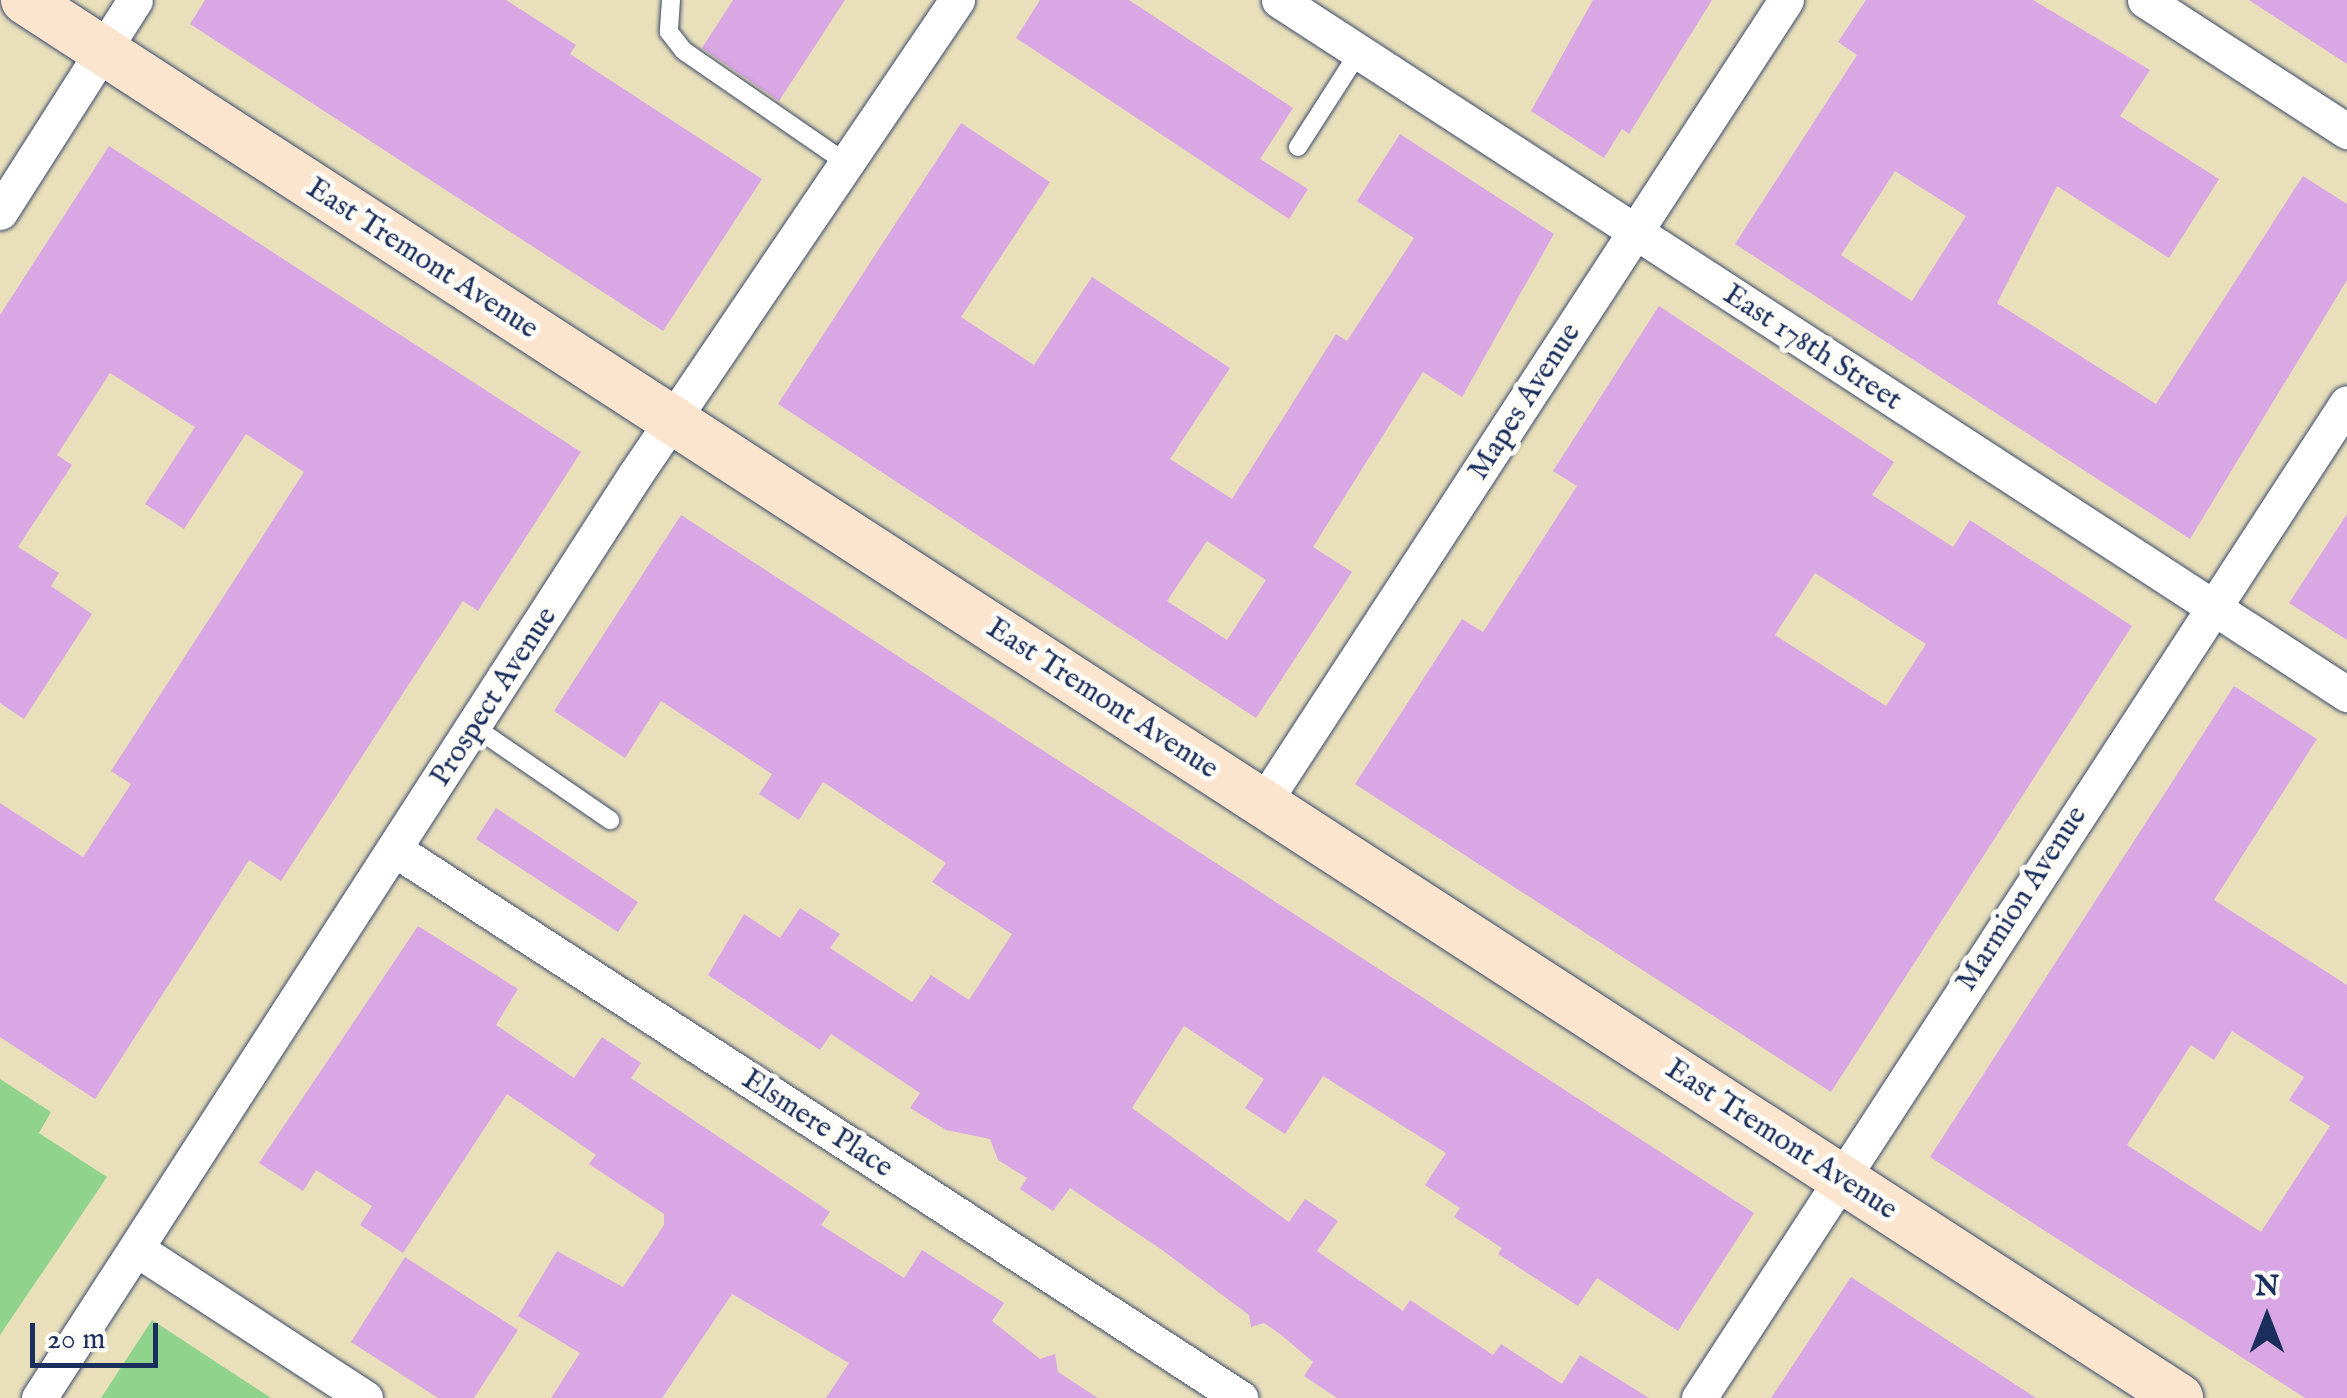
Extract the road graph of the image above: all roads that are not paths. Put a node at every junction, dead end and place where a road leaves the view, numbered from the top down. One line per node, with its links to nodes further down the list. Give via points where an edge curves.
1 (25, 0): 8 (main road, East Tremont Avenue)
2 (135, 0): 8 (street)
3 (671, 0): 12 (lane, via 668,32 684,51)
4 (957, 0): 12 (street, Prospect Avenue)
5 (1279, 0): 9 (street, East 178th Street)
6 (1786, 0): 14 (street, Mapes Avenue)
7 (2145, 0): 10 (street)
8 (102, 50): 13 (street); 16 (main road, East Tremont Avenue)
9 (1358, 52): 11 (lane); 14 (street, East 178th Street)
10 (2347, 131)
11 (1298, 147)
12 (850, 165): 16 (street, Prospect Avenue)
13 (0, 212)
14 (1636, 233): 17 (street, East 178th Street); 20 (street, Mapes Avenue)
15 (2347, 403): 17 (street, Marmion Avenue)
16 (674, 422): 19 (street, Prospect Avenue); 20 (main road, East Tremont Avenue)
17 (2212, 609): 18 (street, East 178th Street); 23 (street, Marmion Avenue)
18 (2347, 694)
19 (476, 728): 21 (lane); 22 (street, Prospect Avenue)
20 (1263, 804): 23 (main road, East Tremont Avenue)
21 (610, 820)
22 (394, 849): 24 (street, Prospect Avenue); 27 (street, Elsmere Place)
23 (1840, 1178): 28 (street, Marmion Avenue); 29 (main road, East Tremont Avenue)
24 (138, 1250): 25 (street, Prospect Avenue); 26 (street)
25 (39, 1398)
26 (365, 1398)
27 (1240, 1398)
28 (1699, 1398)
29 (2179, 1398)

